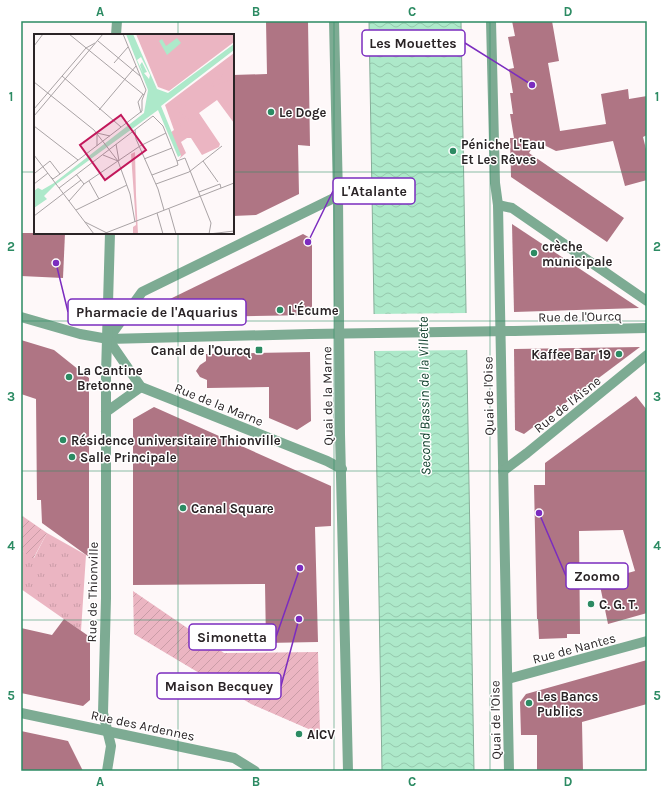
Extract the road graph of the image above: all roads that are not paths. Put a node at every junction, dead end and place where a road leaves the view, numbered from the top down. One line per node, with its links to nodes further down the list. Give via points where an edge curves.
1 (117, 21): 4 (street)
2 (334, 21): 5 (street, Quai de la Marne)
3 (491, 21): 6 (street, Quai de l'Oise, via 495,183)
4 (116, 34)
5 (338, 196): 11 (street, via 142,292); 15 (street, Quai de la Marne)
6 (498, 205): 8 (street, via 512,208); 16 (street, Quai de l'Oise)
7 (110, 234): 11 (street, Rue de Thionville)
8 (647, 301)
9 (21, 317): 11 (street, via 80,334)
10 (647, 328): 11 (street, Rue de l'Ourcq, bridge)
11 (108, 339): 13 (street); 14 (street, Rue de Thionville)
12 (647, 355): 16 (street, Rue de l'Aisne)
13 (141, 387): 14 (street); 15 (street, Rue de la Marne)
14 (106, 412): 20 (street, Rue de Thionville, via 103,713)
15 (342, 469): 23 (street, Quai de la Marne)
16 (503, 471): 18 (street, Quai de l'Oise)
17 (647, 641): 18 (street, Rue de Nantes)
18 (508, 679): 24 (street, Quai de l'Oise)
19 (21, 713): 20 (street, Rue des Ardennes)
20 (107, 731): 21 (street, Rue de Thionville, via 111,746); 22 (street, Rue des Ardennes, via 234,758)
21 (107, 771)
22 (256, 771)
23 (348, 771)
24 (508, 771)

